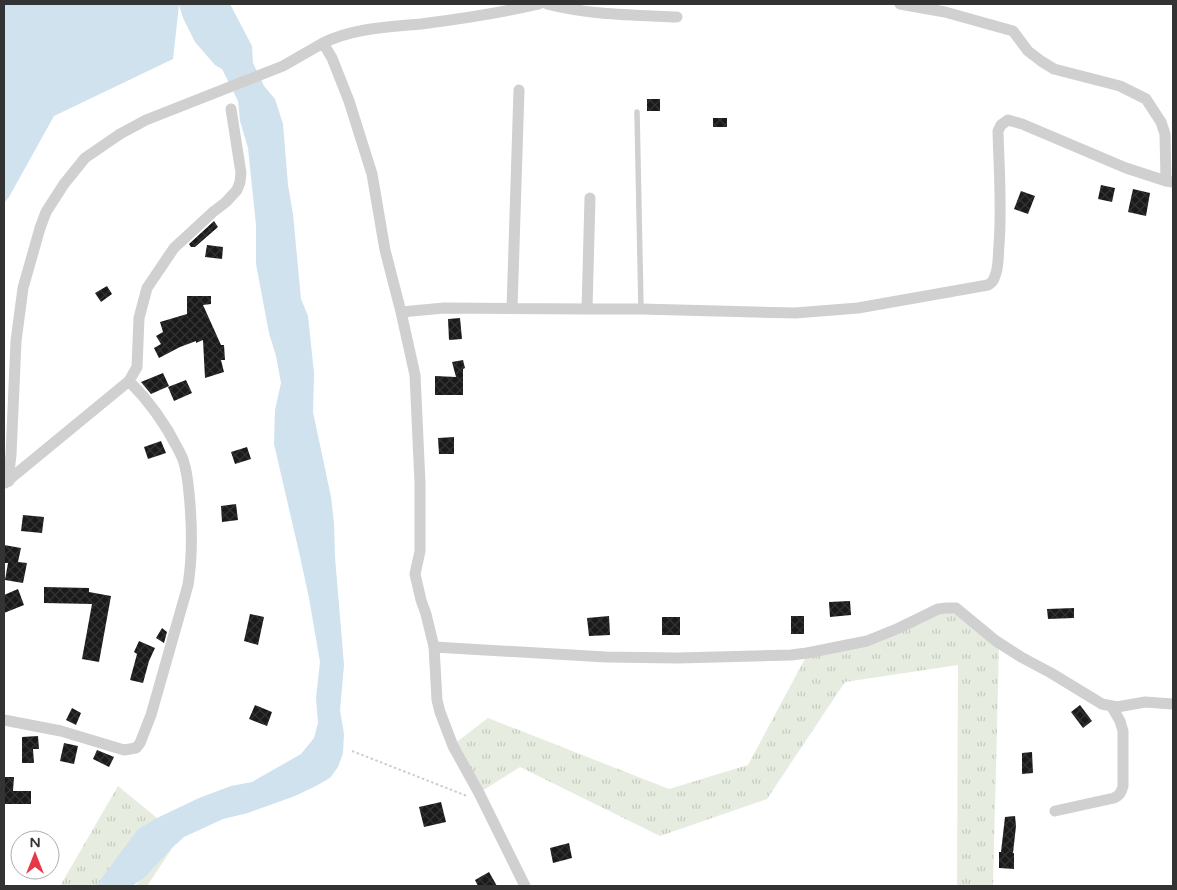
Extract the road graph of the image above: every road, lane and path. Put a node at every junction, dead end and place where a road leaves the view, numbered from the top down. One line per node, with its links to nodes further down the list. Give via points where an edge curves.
1 (538, 4): 5 (street, via 422,24 355,31)
2 (547, 4): 4 (street, via 606,14)
3 (906, 4): 9 (street, via 1013,31 1028,50 1054,68 1120,86 1146,99 1165,134)
4 (677, 16)
5 (323, 43): 14 (street, via 349,101 372,174 384,250); 16 (street, via 283,66 146,120 120,134 85,158 64,184 46,212 23,288 16,341 11,455)
6 (519, 90): 11 (street)
7 (231, 109): 15 (street, via 241,173 237,190 174,248 147,288 139,318 137,367)
8 (637, 112): 12 (lane)
9 (1170, 181): 12 (street, via 1126,168 1008,120 998,132 1000,231 998,264 992,282 858,308 803,313)
10 (590, 198): 13 (street)
11 (512, 308): 13 (street); 14 (street)
12 (641, 308): 13 (street)
13 (587, 309)
14 (401, 312): 17 (street, via 415,375 420,483 420,551 415,574)
15 (128, 381): 16 (street); 20 (street, via 148,401 177,446 184,461 191,507 188,585 151,715 140,743 136,748 124,750 61,731)
16 (5, 481)
17 (434, 647): 19 (street, via 606,657 807,654 867,641 938,609 956,608 1020,657); 22 (street, via 437,700 444,724)
18 (1173, 704): 19 (street, via 1145,702)
19 (1112, 707): 23 (street, via 1123,731 1122,792 1114,798)
20 (4, 720)
21 (352, 751): 22 (path)
22 (481, 797): 24 (street)
23 (1055, 811)
24 (525, 886)

